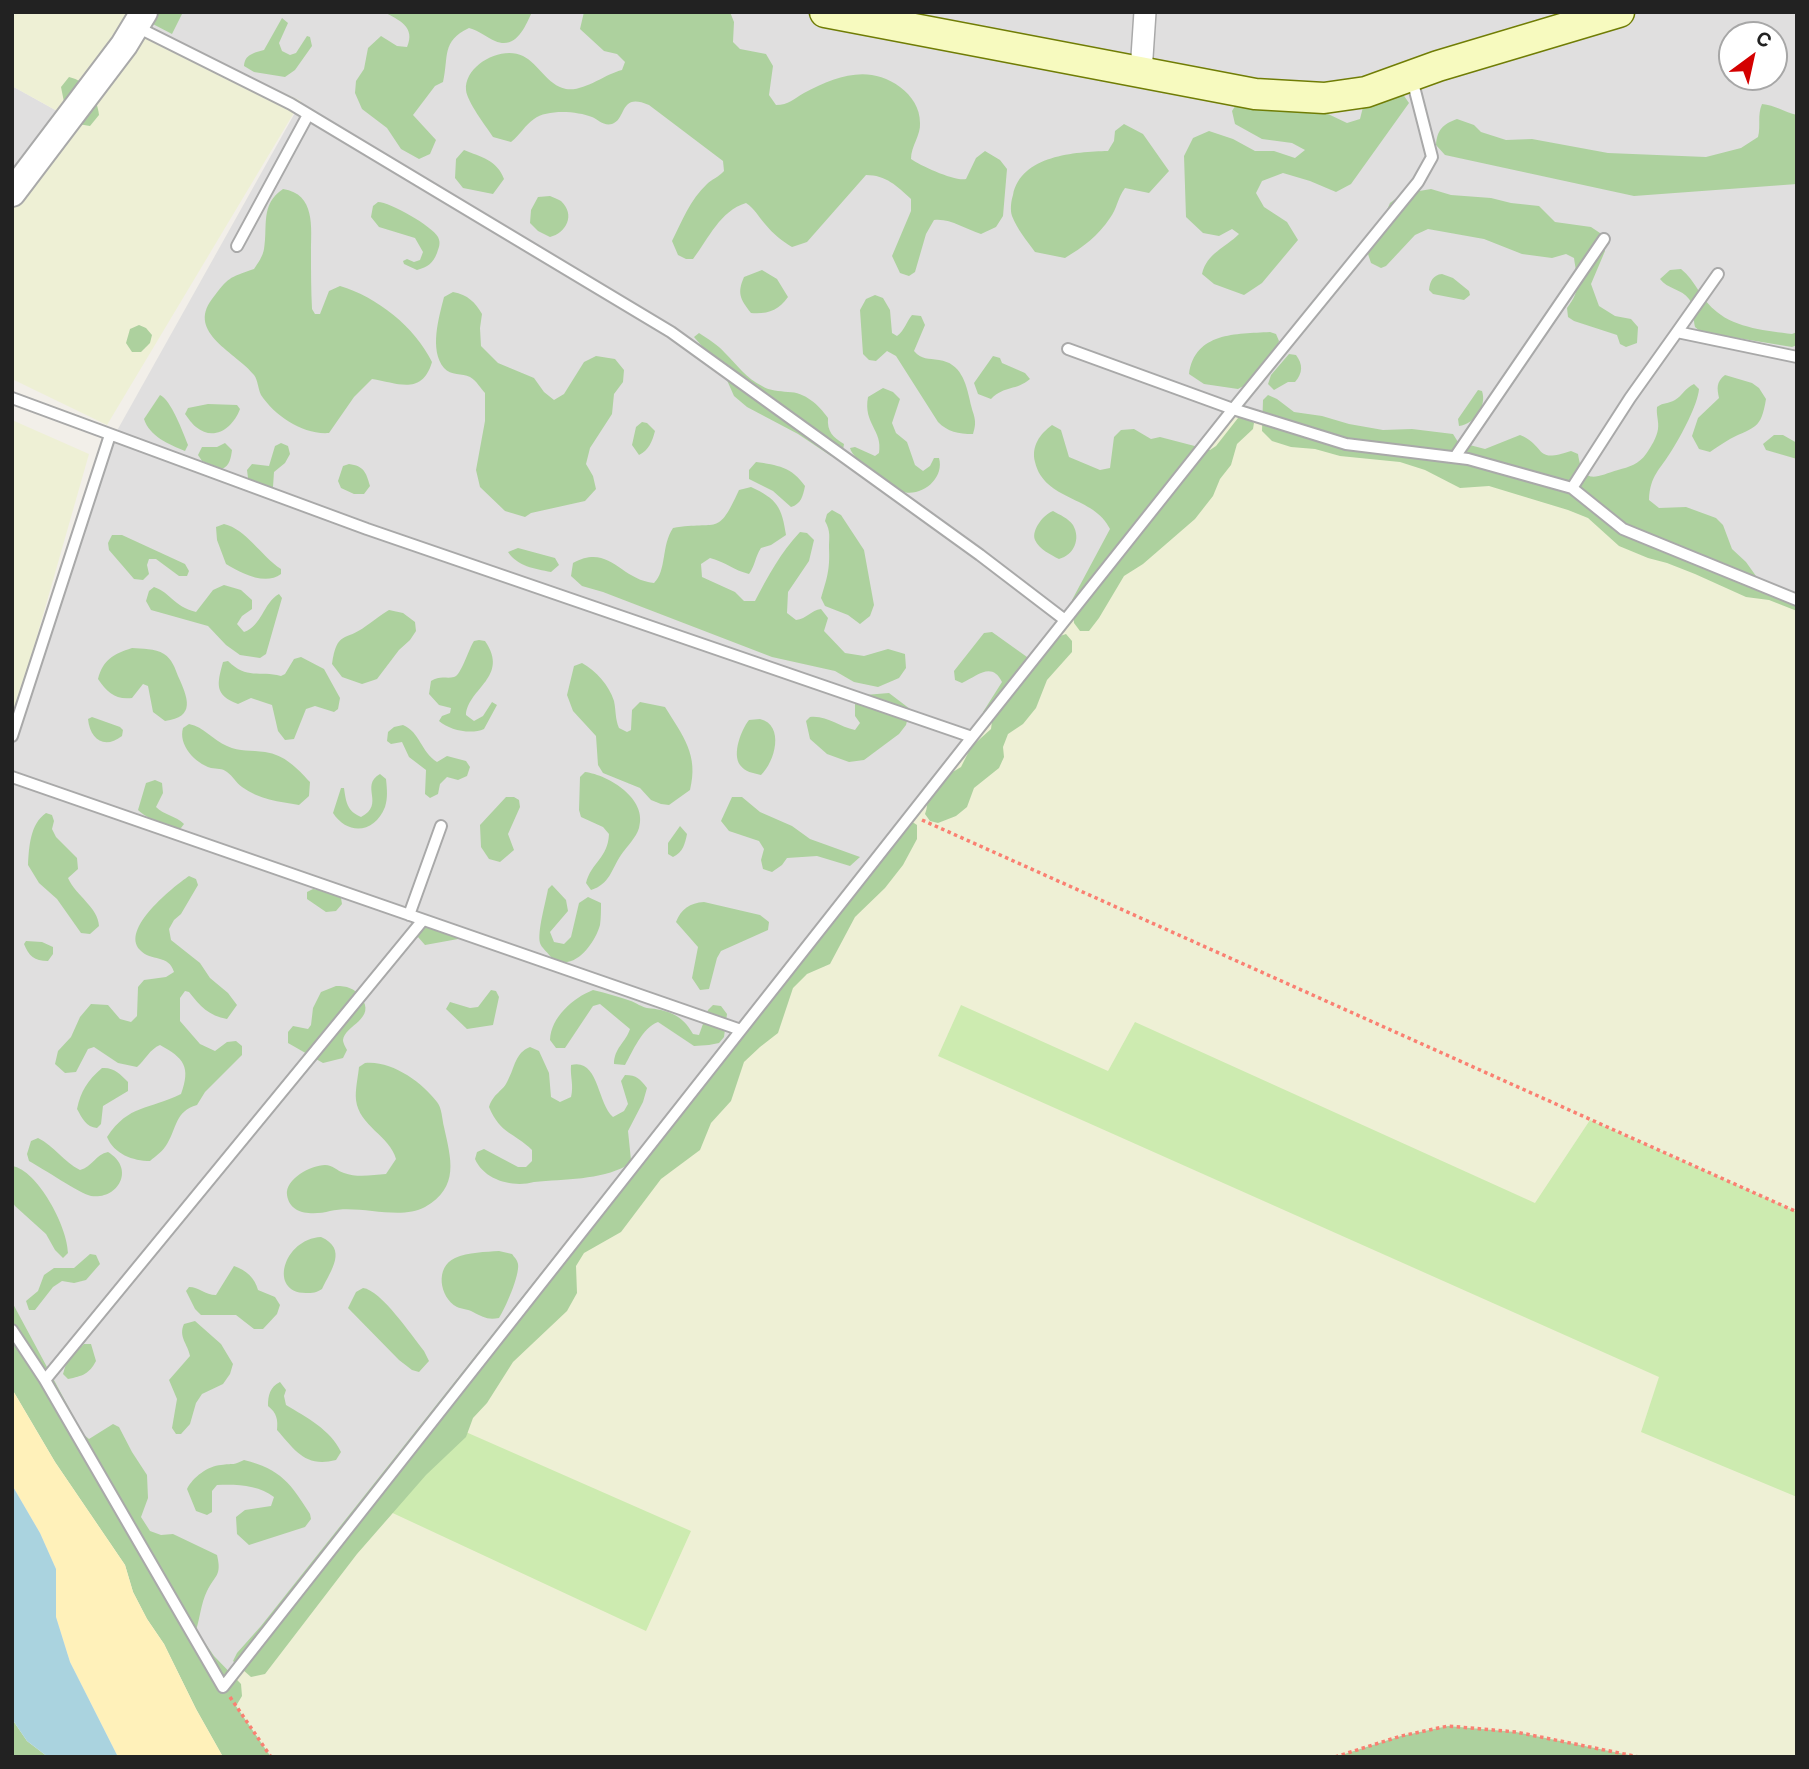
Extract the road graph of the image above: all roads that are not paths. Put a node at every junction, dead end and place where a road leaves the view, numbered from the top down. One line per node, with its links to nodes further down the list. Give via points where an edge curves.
1 (825, 12): 5 (main road)
2 (1145, 12): 5 (street)
3 (1619, 12): 6 (main road)
4 (140, 19): 7 (lane); 8 (street)
5 (1141, 72): 6 (main road, via 1255,94 1324,98 1366,92)
6 (1411, 76): 16 (lane, via 1432,157 1418,182)
7 (308, 115): 10 (lane); 21 (lane, via 671,332)
8 (12, 193)
9 (1604, 239): 18 (lane)
10 (237, 246)
11 (1718, 274): 12 (lane)
12 (1677, 332): 14 (lane); 19 (lane)
13 (1068, 349): 16 (lane)
14 (1797, 357)
15 (12, 398): 17 (lane)
16 (1233, 409): 18 (lane, via 1346,444); 21 (lane)
17 (110, 435): 22 (lane); 23 (lane, via 367,529)
18 (1455, 457): 19 (lane)
19 (1572, 488): 20 (lane, via 1623,529)
20 (1797, 600)
21 (1065, 620): 23 (lane)
22 (12, 736)
23 (972, 737): 28 (lane)
24 (12, 778): 26 (lane)
25 (441, 826): 26 (lane)
26 (410, 915): 27 (lane)
27 (423, 920): 28 (lane); 30 (lane)
28 (741, 1030): 30 (lane, via 223,1687)
29 (12, 1330): 30 (lane)
30 (45, 1380)

